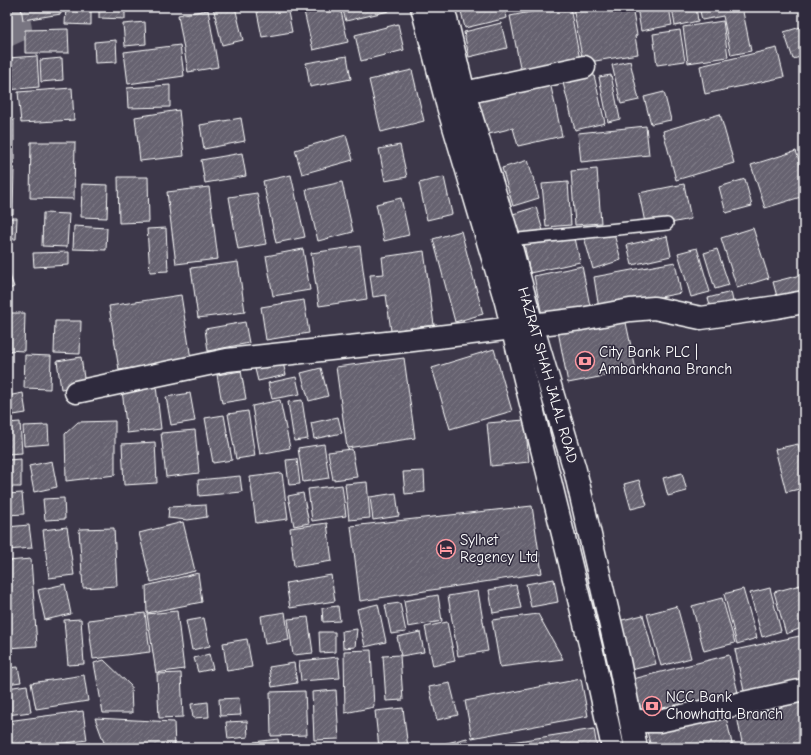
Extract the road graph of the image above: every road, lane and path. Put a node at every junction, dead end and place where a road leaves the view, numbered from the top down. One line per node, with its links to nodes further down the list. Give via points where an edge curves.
1 (422, 7): 8 (main road, HAZRAT SHAH JALAL ROAD, via 447,103)
2 (443, 7): 4 (main road, HAZRAT SHAH JALAL ROAD)
3 (584, 67): 4 (main road)
4 (464, 93): 6 (main road, HAZRAT SHAH JALAL ROAD)
5 (667, 224): 6 (lane)
6 (510, 240): 8 (main road, HAZRAT SHAH JALAL ROAD)
7 (804, 302): 8 (main road, via 701,318 654,308)
8 (522, 326): 9 (main road, via 227,360); 11 (main road, HAZRAT SHAH JALAL ROAD, via 575,470); 12 (main road, HAZRAT SHAH JALAL ROAD)
9 (76, 392)
10 (804, 690): 11 (main road, via 659,721)
11 (632, 722): 13 (main road, HAZRAT SHAH JALAL ROAD)
12 (613, 748)
13 (636, 748)

